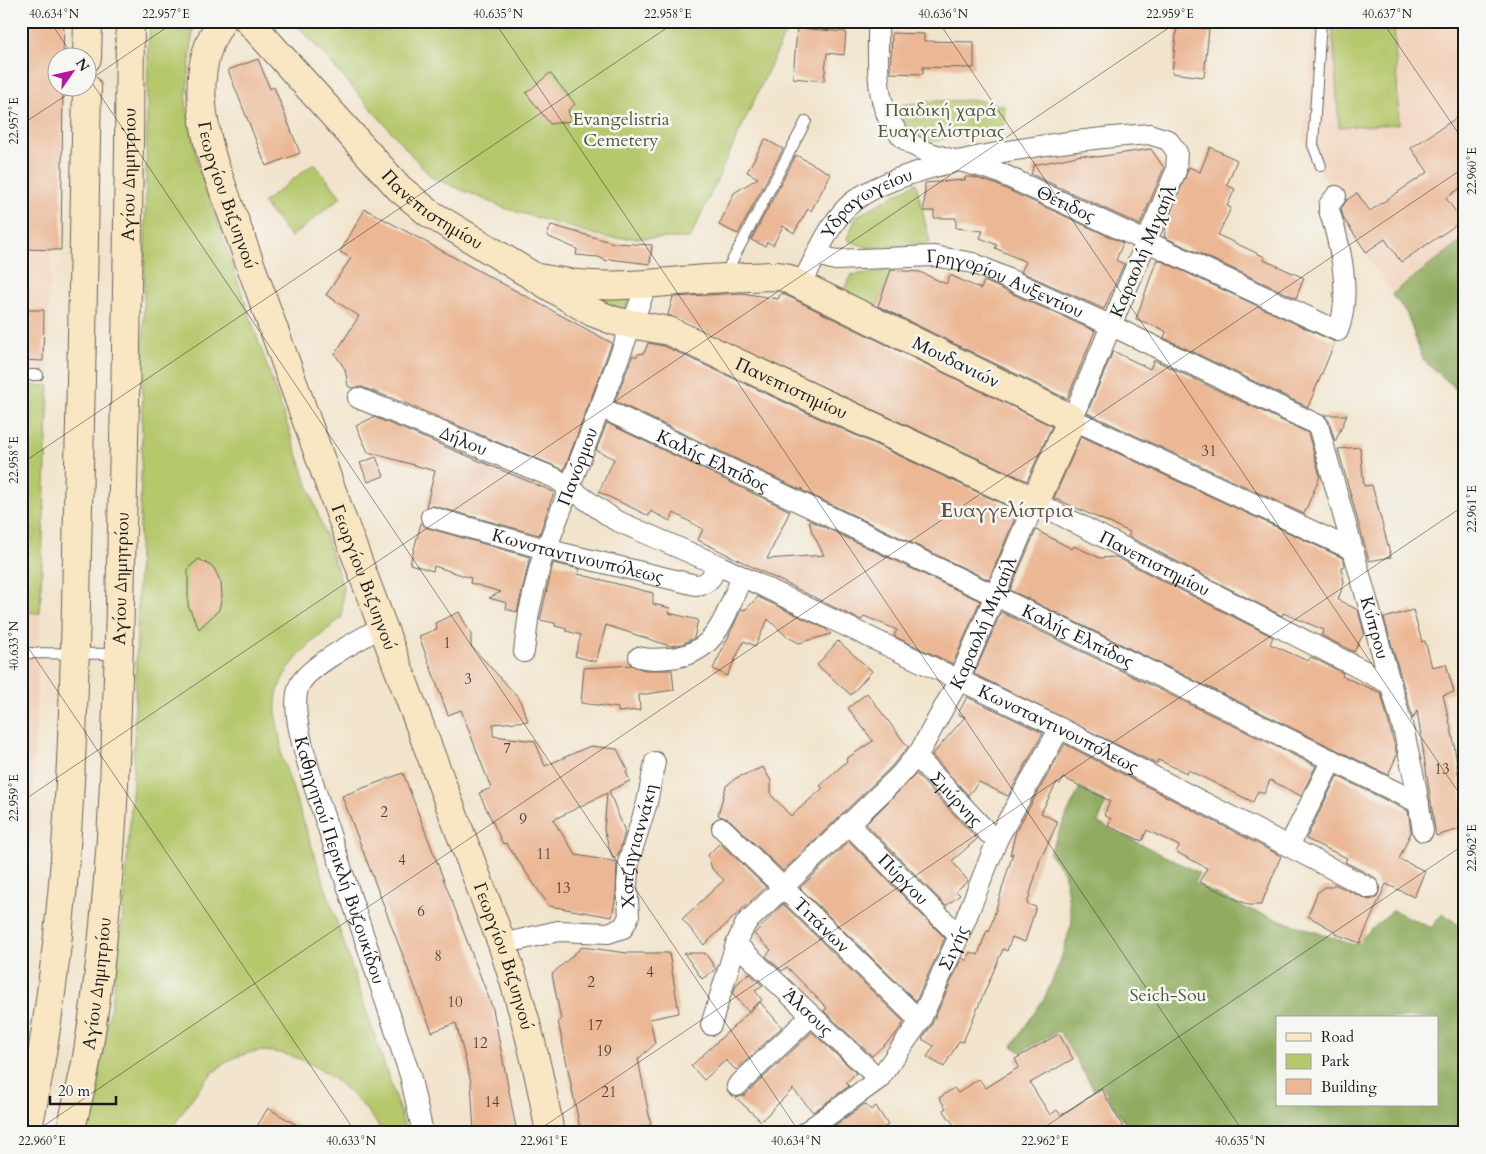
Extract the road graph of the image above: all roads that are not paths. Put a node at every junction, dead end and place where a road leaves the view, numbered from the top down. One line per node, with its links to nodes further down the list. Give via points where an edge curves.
1 (88, 21): 7 (street)
2 (222, 21): 36 (street, Γεωργίου Βιζυηνού, via 208,45 202,74 202,110 208,142 327,457)
3 (249, 21): 16 (street, Πανεπιστημίου, via 409,198 444,223)
4 (878, 21): 10 (street, Θέτιδος, via 880,96 884,112 911,144 930,153)
5 (1321, 21): 12 (lane, via 1313,144)
6 (133, 24): 40 (street, Αγίου Δημητρίου)
7 (87, 48)
8 (87, 98): 39 (street)
9 (806, 121): 17 (lane)
10 (964, 161): 11 (street, Υδραγωγείου, via 1038,146 1152,134 1172,143 1178,155); 14 (street, Θέτιδος, via 1000,173); 15 (street, Υδραγωγείου, via 911,174 859,198 838,216)
11 (1178, 166): 14 (street, Καραολή Μιχαήλ)
12 (1321, 166)
13 (1336, 196): 14 (street, Θέτιδος, via 1329,210 1344,283 1344,308 1338,331)
14 (1147, 240): 21 (street, Καραολή Μιχαήλ)
15 (818, 255): 19 (street, Υδραγωγείου); 21 (street, Γρηγορίου Αυξεντίου, via 836,260 914,255 955,258 974,263)
16 (538, 278): 18 (street, Μουδανιών, via 595,287); 20 (street, Πανεπιστημίου, via 592,312)
17 (722, 279): 18 (street, Μουδανιών); 19 (street, Μουδανιών, via 776,276)
18 (647, 284): 20 (street, Πανόρμου)
19 (801, 285): 26 (street, Μουδανιών)
20 (632, 324): 25 (street, Πανόρμου); 29 (street, Πανεπιστημίου, via 669,331)
21 (1112, 326): 26 (street, Καραολή Μιχαήλ); 27 (street, Γρηγορίου Αυξεντίου)
22 (38, 374): 23 (lane)
23 (21, 375)
24 (358, 398): 28 (street, Δήλου, via 536,469)
25 (600, 407): 28 (street, Πανόρμου); 35 (street, Καλής Ελπίδος)
26 (1072, 419): 29 (street, Καραολή Μιχαήλ); 32 (street, Μουδανιών)
27 (1318, 425): 32 (street, Κύπρου)
28 (568, 487): 31 (street, Πανόρμου); 33 (street, Κωνσταντινουπόλεως, via 607,517)
29 (1035, 502): 35 (street, Καραολή Μιχαήλ); 43 (street, Πανεπιστημίου)
30 (431, 517): 31 (street, Κωνσταντινουπόλεως)
31 (545, 549): 33 (street, Κωνσταντινουπόλεως, via 696,585 710,580); 37 (street, Πανόρμου)
32 (1353, 550): 43 (street, Κύπρου)
33 (718, 565): 34 (street, Κωνσταντινουπόλεως)
34 (742, 577): 41 (street, via 709,643 680,657); 42 (street, Κωνσταντινουπόλεως)
35 (996, 596): 42 (street, Καραολή Μιχαήλ); 46 (street, Καλής Ελπίδος)
36 (383, 626): 57 (street, Γεωργίου Βιζυηνού); 66 (street, Καθηγητού Περικλή Βυζουκίδου, via 310,672 298,688 297,710 312,780 410,1075)
37 (524, 652)
38 (21, 653): 39 (lane)
39 (76, 654): 40 (lane); 64 (street, via 64,873 50,992)
40 (119, 654): 65 (street, Αγίου Δημητρίου, via 115,782 104,918 88,1054)
41 (639, 658)
42 (960, 680): 44 (street, Κωνσταντινουπόλεως); 45 (street, Καραολή Μιχαήλ)
43 (1390, 684): 48 (street, Κύπρου)
44 (1060, 728): 52 (street, Σιγής); 53 (street, Κωνσταντινουπόλεως)
45 (916, 756): 49 (street, Καραολή Μιχαήλ); 52 (street, Σμύρνης, via 988,833)
46 (1332, 760): 48 (street, Καλής Ελπίδος); 53 (street)
47 (655, 762): 57 (street, Χατζηγιαννάκη, via 648,803 629,860 627,885 630,908 628,922 623,928 608,933 558,931)
48 (1419, 803): 51 (street, Κύπρου)
49 (848, 823): 54 (street, Καραολή Μιχαήλ); 56 (street, Πύργου)
50 (722, 828): 54 (street, Τιτάνων)
51 (1423, 831)
52 (998, 838): 56 (street, Σιγής)
53 (1289, 846): 55 (street, Κωνσταντινουπόλεως)
54 (782, 886): 58 (street, Καραολή Μιχαήλ, via 746,923); 60 (street, Τιτάνων)
55 (1369, 888)
56 (959, 936): 60 (street, Σιγής)
57 (502, 944): 67 (street, Γεωργίου Βιζυηνού, via 524,1010)
58 (736, 944): 59 (street, Άλσους); 61 (street, Καραολή Μιχαήλ)
59 (811, 1016): 62 (street, Άλσους); 63 (street)
60 (920, 1022): 62 (street, Σιγής)
61 (711, 1025)
62 (879, 1080): 68 (street, Σιγής)
63 (737, 1086)
64 (26, 1126): 65 (street)
65 (70, 1132)
66 (423, 1133)
67 (550, 1133)
68 (804, 1133)

